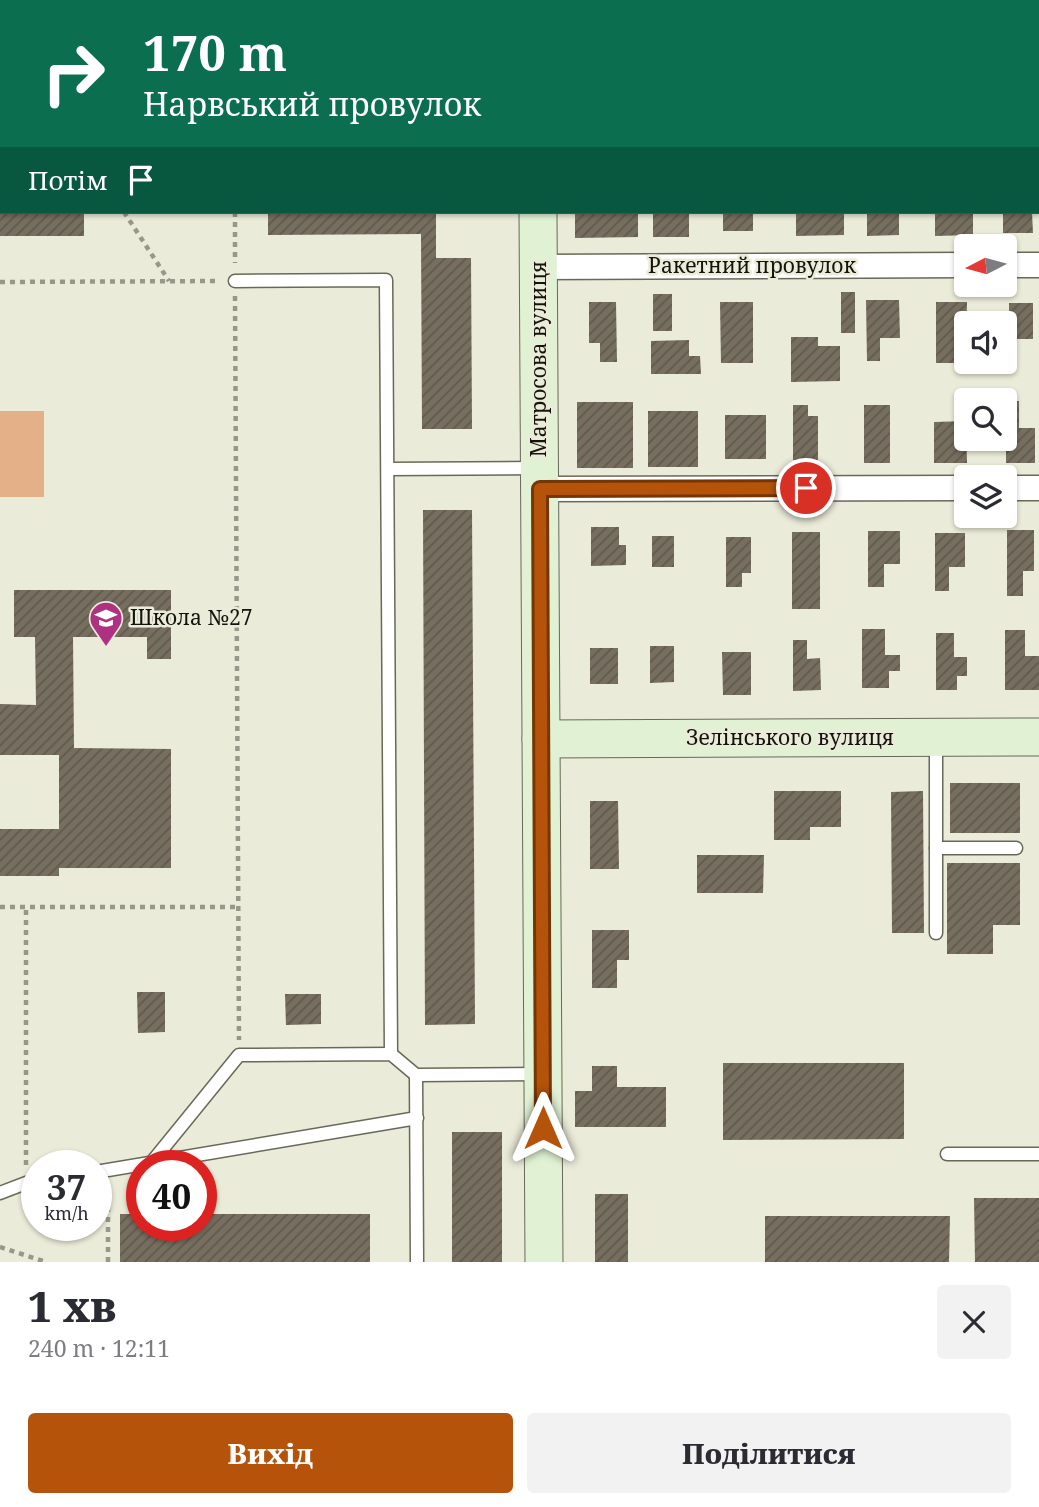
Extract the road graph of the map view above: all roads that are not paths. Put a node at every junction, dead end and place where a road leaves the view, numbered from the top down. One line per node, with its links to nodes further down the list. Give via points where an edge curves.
1 (538, 214): 5 (street, Матросова вулиця)
2 (954, 265): 5 (street, Ракетний провулок)
3 (1017, 265): 4 (street)
4 (1039, 265)
5 (538, 267): 8 (street, Матросова вулиця)
6 (235, 281): 7 (lane, via 386,280)
7 (388, 469): 8 (lane); 18 (lane)
8 (539, 478): 9 (street); 14 (street, Матросова вулиця)
9 (954, 488)
10 (1017, 488): 11 (street)
11 (1039, 488)
12 (1039, 737): 13 (street, Зелінського вулиця)
13 (936, 738): 14 (street, Зелінського вулиця); 15 (lane)
14 (541, 739): 19 (street, Матросова вулиця)
15 (936, 848): 16 (lane); 17 (lane)
16 (1016, 848)
17 (936, 933)
18 (391, 1054): 20 (lane); 22 (lane, via 239,1055)
19 (542, 1074): 20 (lane); 29 (street, Матросова вулиця)
20 (416, 1075): 21 (lane)
21 (417, 1118): 23 (lane); 28 (lane)
22 (162, 1150)
23 (217, 1151)
24 (947, 1154): 25 (lane)
25 (1039, 1154)
26 (21, 1186): 27 (lane)
27 (0, 1193)
28 (417, 1262)
29 (544, 1262)

